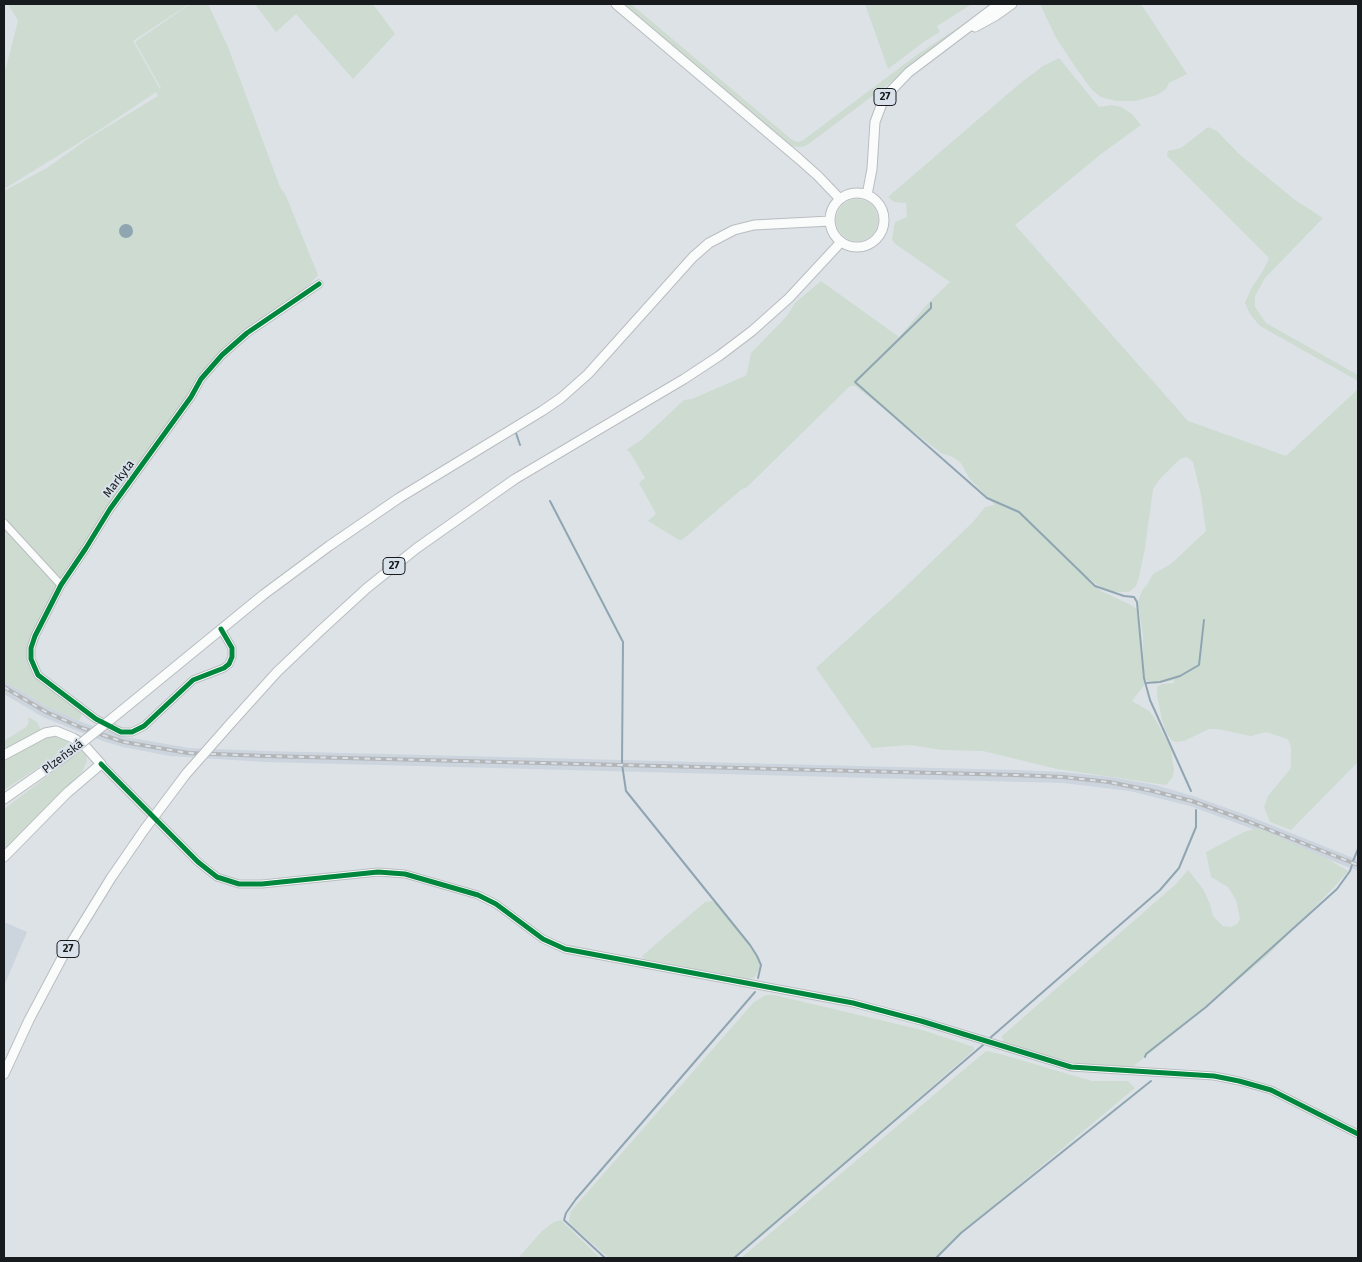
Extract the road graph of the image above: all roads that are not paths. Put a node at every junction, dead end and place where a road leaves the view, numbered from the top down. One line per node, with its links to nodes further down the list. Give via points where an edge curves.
1 (616, 4): 6 (main road, via 806,165)
2 (999, 4): 4 (main road, 27)
3 (1012, 4): 4 (main road, 27)
4 (961, 33): 5 (main road, 27, via 909,72 884,98 875,122 872,169)
5 (866, 195): 6 (main road, via 853,194); 8 (main road, via 882,210 884,223 880,235 871,244 861,247)
6 (840, 200): 7 (main road)
7 (830, 221): 8 (main road); 12 (main road, Plzeňská, via 754,225 716,238 693,257 588,374 561,398 363,522)
8 (841, 242): 17 (main road, 27, bridge, via 789,298 719,356 466,512 361,593 309,641 256,694 186,774 144,830 63,956)
9 (319, 284): 11 (street, Markyta, via 247,333 213,364 110,509)
10 (4, 523): 11 (street)
11 (61, 585): 12 (street, Markyta, via 35,636 31,659 38,675 105,725 121,732 138,730 193,680 229,664 232,648)
12 (221, 629): 15 (main road, Plzeňská, bridge, via 64,757)
13 (4, 755): 14 (main road, via 45,733 56,731 84,745)
14 (101, 764): 16 (main road, via 67,793); 18 (street, via 198,862 217,877 239,884 378,872 405,874 484,898 543,939 565,950 853,1003 1070,1067 1239,1080 1271,1090)
15 (4, 799)
16 (4, 857)
17 (4, 1074)
18 (1358, 1134)

